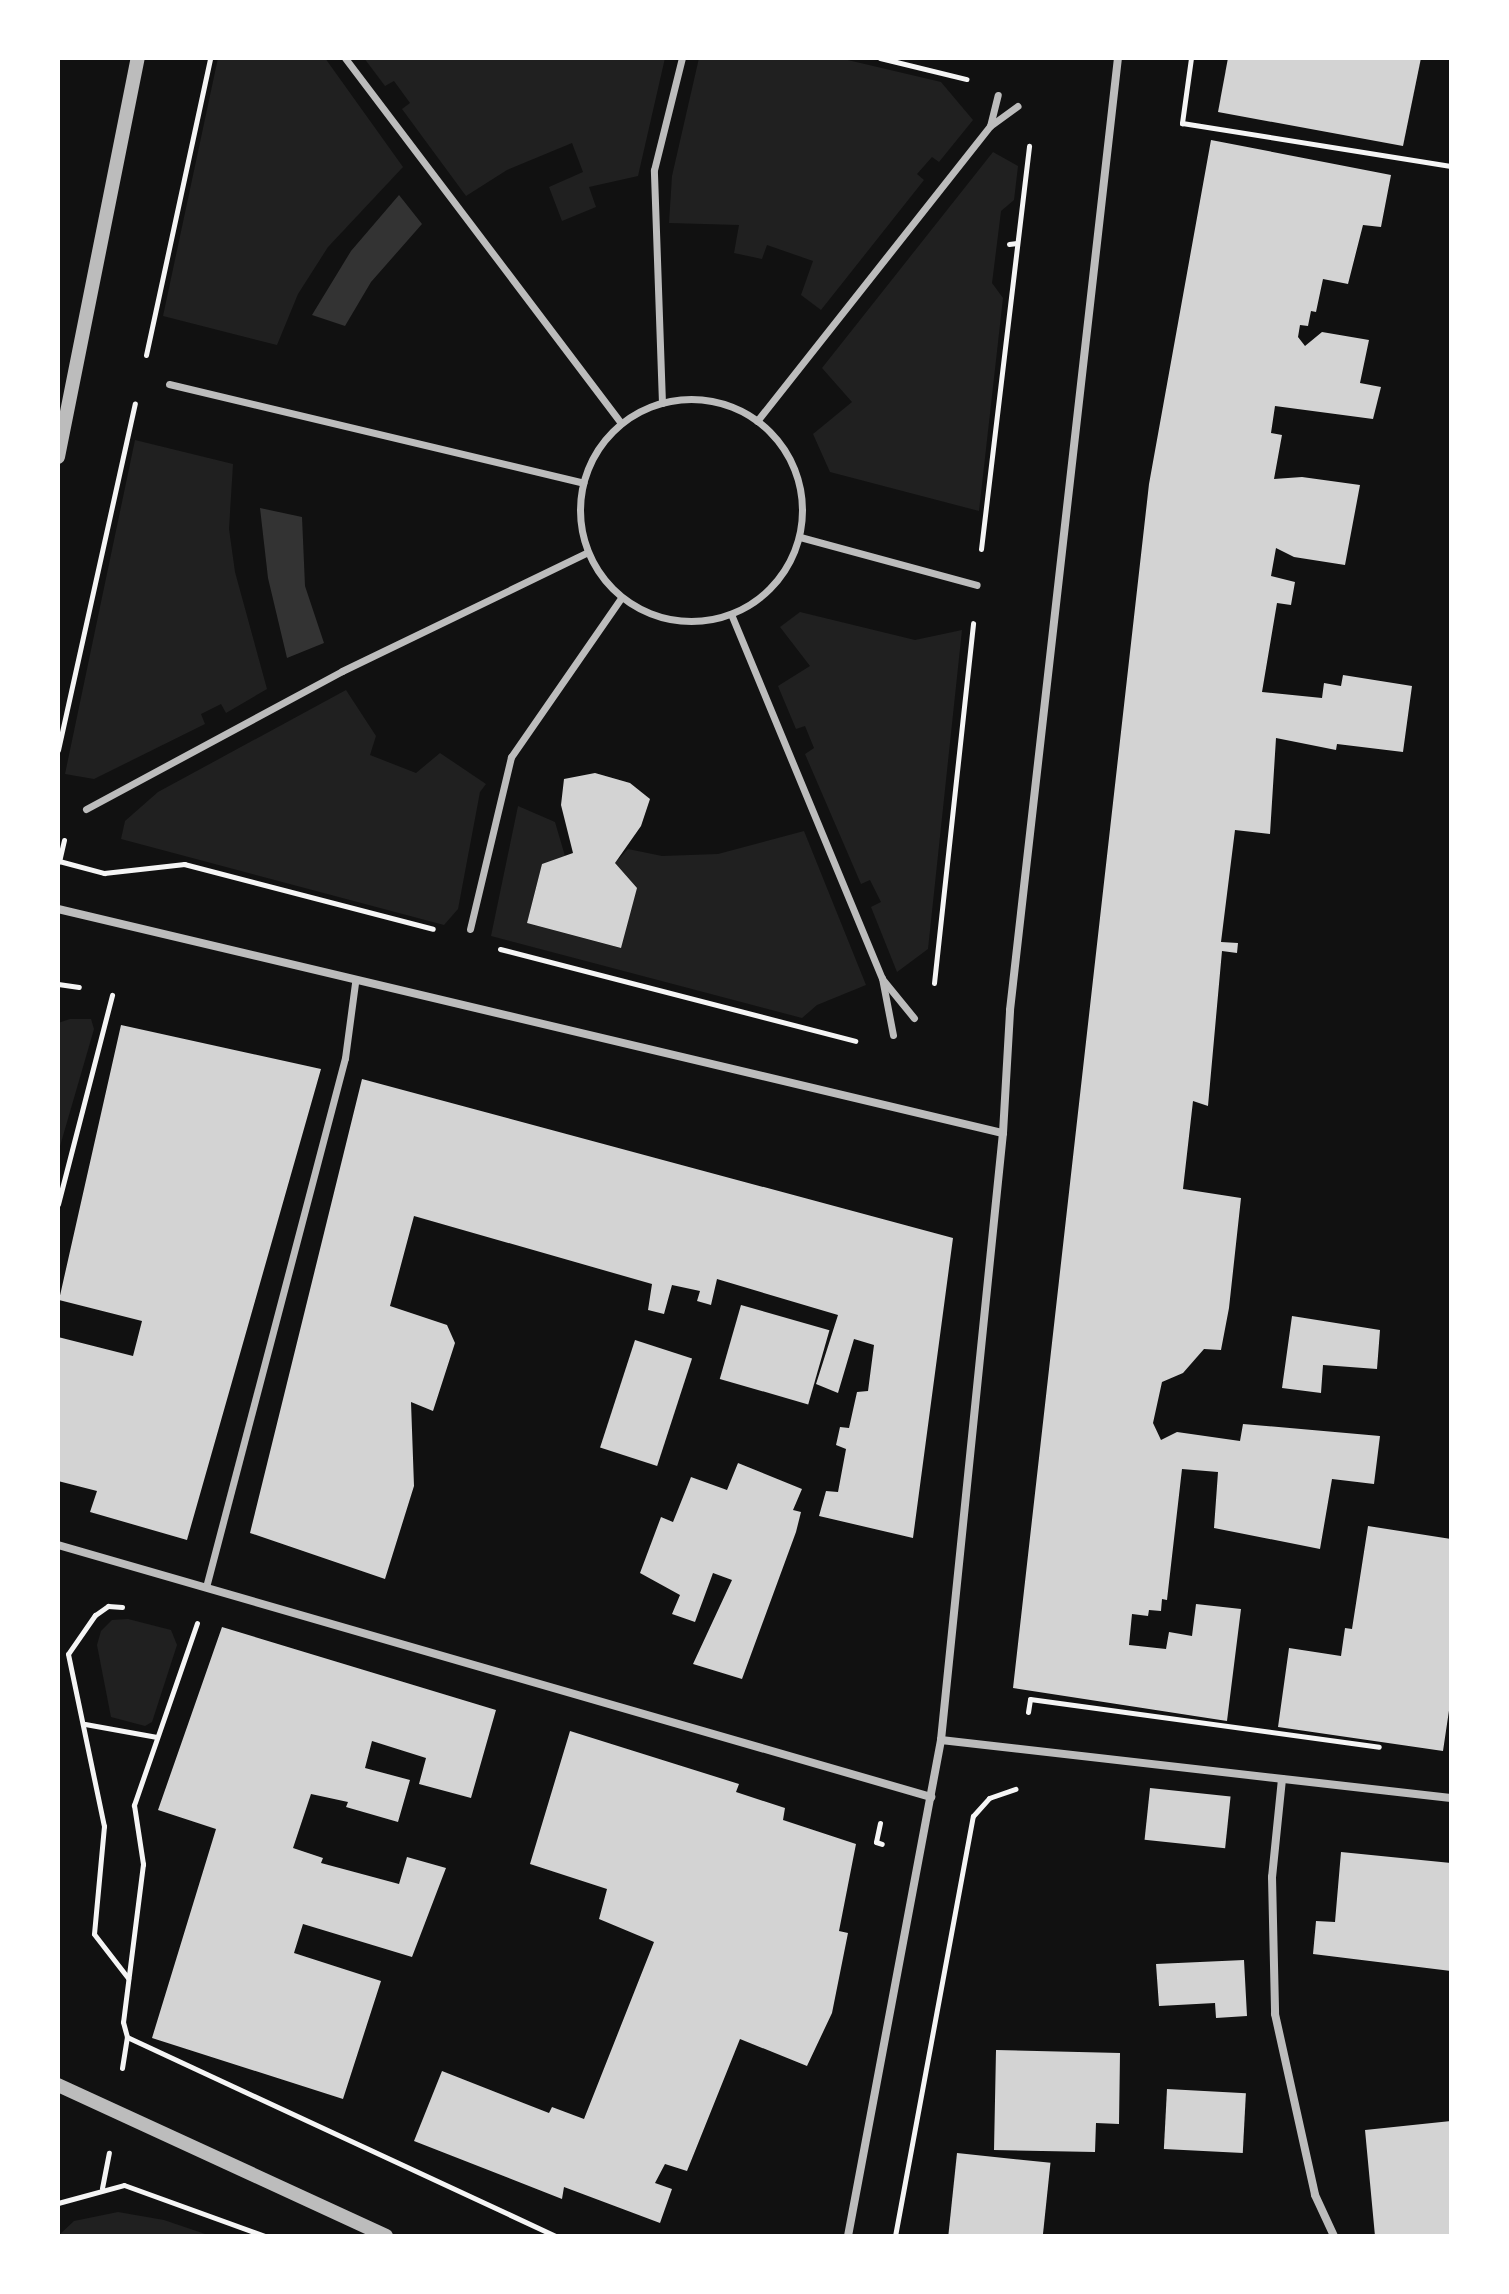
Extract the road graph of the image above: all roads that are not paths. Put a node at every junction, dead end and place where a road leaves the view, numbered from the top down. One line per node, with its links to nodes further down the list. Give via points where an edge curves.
1 (138, 58): 12 (street)
2 (345, 58): 11 (street)
3 (682, 58): 9 (street, via 654,170)
4 (1118, 58): 26 (street, via 1010,1010)
5 (998, 95): 7 (street)
6 (1018, 106): 7 (street)
7 (990, 126): 10 (street)
8 (169, 384): 13 (street)
9 (662, 403): 10 (street, via 706,401); 11 (street)
10 (757, 421): 14 (street, via 780,443 796,472 802,504)
11 (621, 423): 13 (street, via 598,451)
12 (58, 457)
13 (583, 483): 15 (street, via 580,519)
14 (800, 537): 16 (street); 18 (street, via 762,596)
15 (588, 552): 17 (street); 19 (street, via 342,671)
16 (977, 585)
17 (621, 598): 18 (street, via 646,613 674,620 703,621); 21 (street, via 511,757)
18 (731, 614): 22 (street)
19 (86, 809)
20 (58, 909): 23 (street)
21 (470, 929)
22 (882, 978): 24 (street); 25 (street)
23 (355, 983): 26 (street); 28 (street, via 345,1058)
24 (914, 1018)
25 (893, 1035)
26 (1003, 1133): 29 (street)
27 (58, 1545): 28 (street)
28 (206, 1587): 31 (street)
29 (941, 1740): 30 (street); 31 (street)
30 (1282, 1779): 32 (street); 36 (street, via 1272,1877 1275,2014 1315,2195)
31 (931, 1797): 35 (street)
32 (1451, 1798)
33 (58, 2085): 34 (street)
34 (386, 2236)
35 (848, 2236)
36 (1334, 2236)

